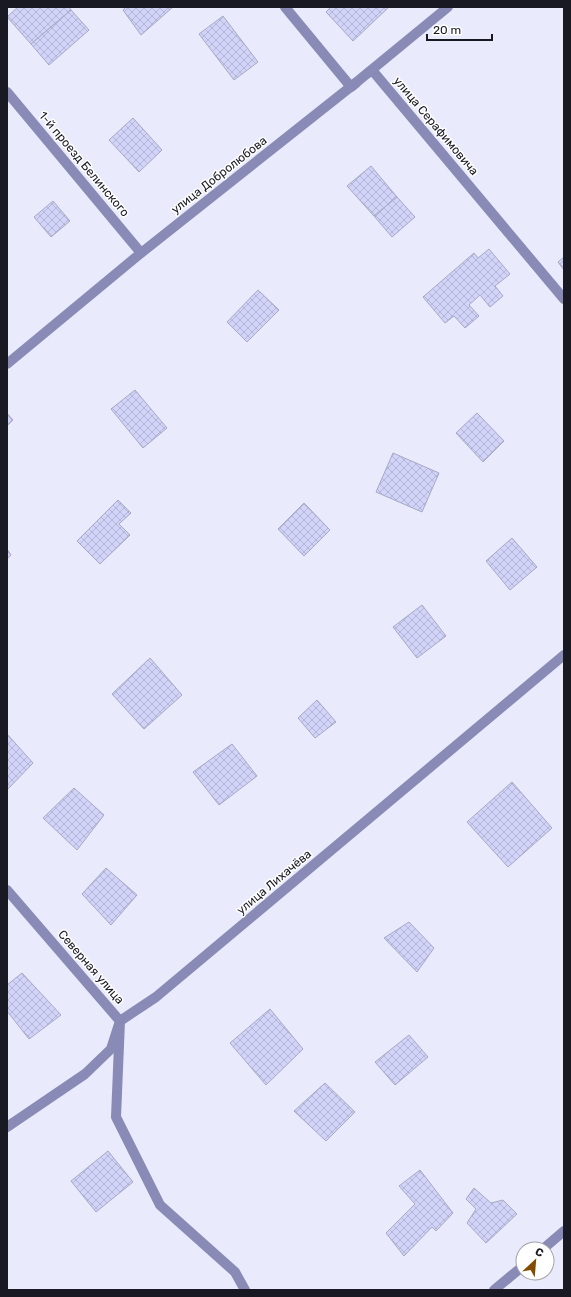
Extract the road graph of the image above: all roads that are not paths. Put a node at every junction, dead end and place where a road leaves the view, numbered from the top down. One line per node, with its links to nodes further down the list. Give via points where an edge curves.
1 (285, 7): 4 (street)
2 (448, 7): 3 (street, улица Добролюбова)
3 (372, 70): 4 (street, улица Добролюбова); 7 (street, улица Серафимовича)
4 (351, 87): 6 (street, улица Добролюбова)
5 (7, 92): 6 (street, 1-й проезд Белинского)
6 (141, 253): 8 (street, улица Добролюбова)
7 (564, 299)
8 (7, 364)
9 (564, 656): 11 (street, улица Лихачёва, via 156,997)
10 (7, 890): 11 (street, Северная улица)
11 (120, 1021): 12 (street, via 111,1049 85,1074); 16 (street, Северная улица, via 116,1117 160,1205 235,1272)
12 (7, 1127)
13 (564, 1232): 14 (street)
14 (553, 1241)
15 (515, 1273): 17 (street)
16 (246, 1290)
17 (494, 1290)

